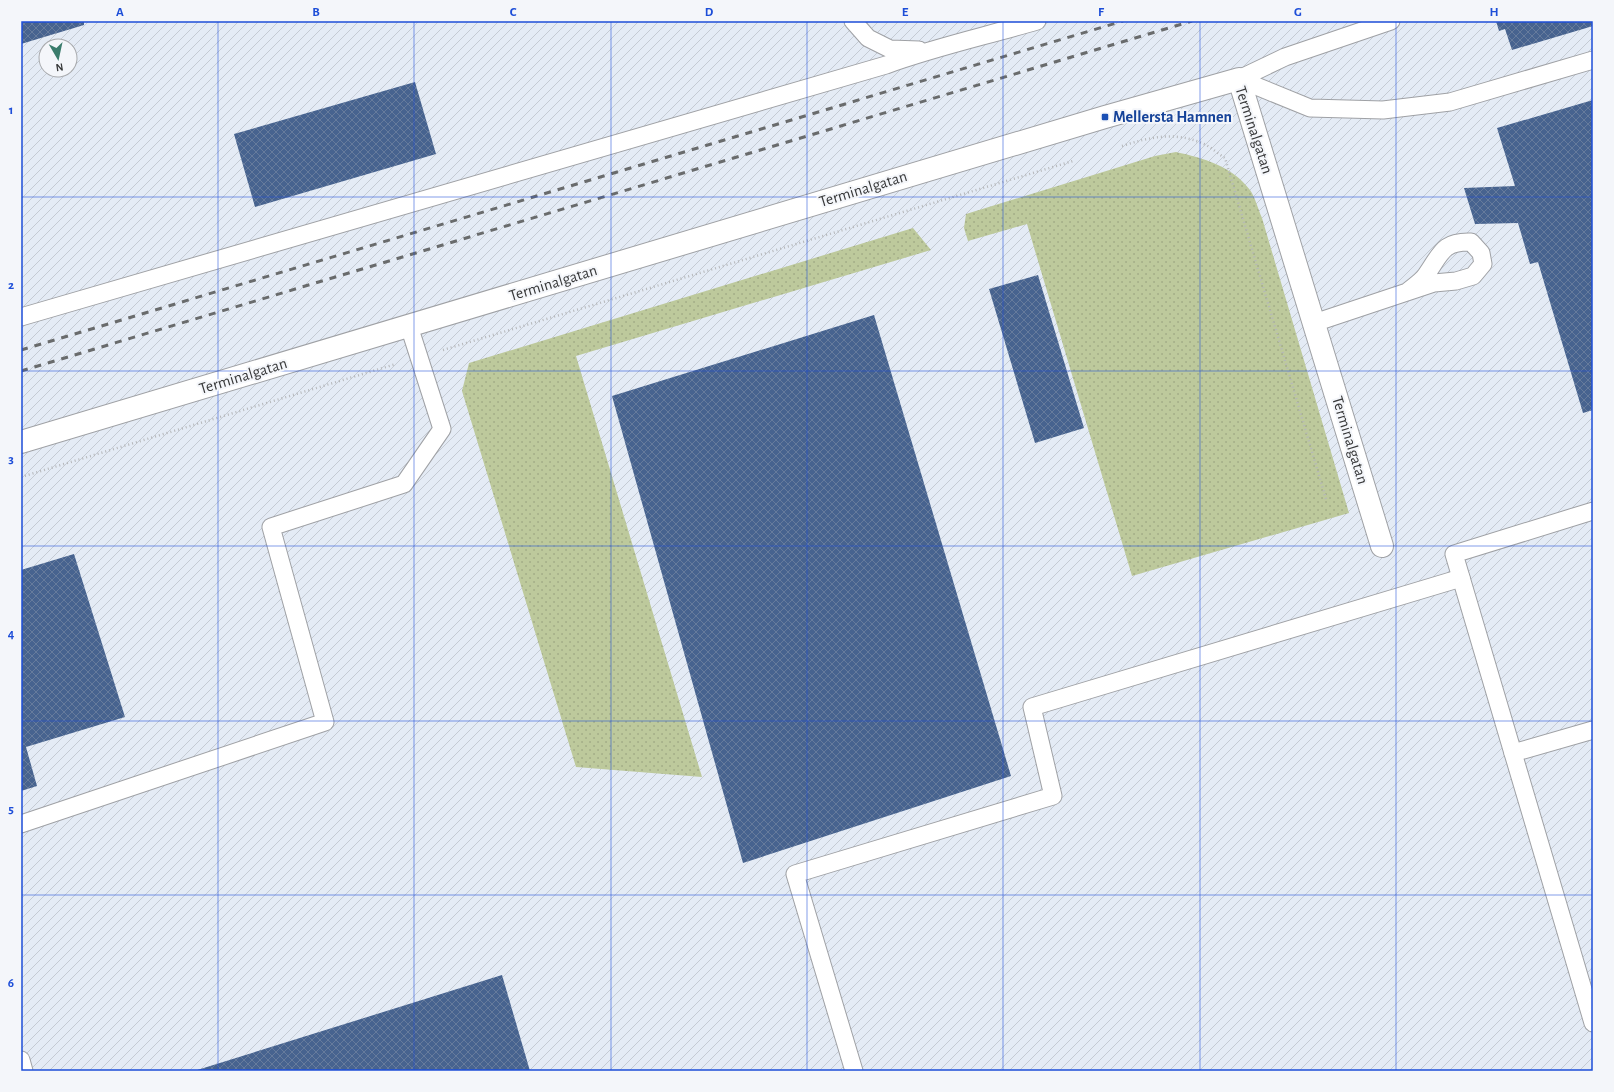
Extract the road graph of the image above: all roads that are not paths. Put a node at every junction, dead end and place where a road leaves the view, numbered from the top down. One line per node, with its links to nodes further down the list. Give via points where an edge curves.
1 (852, 21): 4 (lane, via 868,38 890,49)
2 (1037, 21): 4 (lane, via 948,47)
3 (1391, 21): 6 (lane, via 1285,57)
4 (927, 50): 8 (lane, via 886,65)
5 (1593, 60): 6 (lane, via 1450,102 1383,110 1310,108)
6 (1239, 80): 9 (street, Terminalgatan); 10 (street, Terminalgatan, via 1105,117)
7 (1407, 292): 9 (lane)
8 (21, 317)
9 (1314, 322): 13 (street, Terminalgatan)
10 (409, 326): 11 (street, Terminalgatan); 17 (lane, via 442,429 404,484 271,527 325,722)
11 (21, 442)
12 (1593, 511): 14 (lane, via 1454,554)
13 (1382, 546)
14 (1461, 578): 16 (lane); 21 (lane, via 1032,707 1053,796 795,874)
15 (1593, 730): 16 (lane)
16 (1513, 753): 18 (lane)
17 (21, 824)
18 (1593, 1023)
19 (21, 1060): 20 (lane)
20 (24, 1071)
21 (854, 1071)

